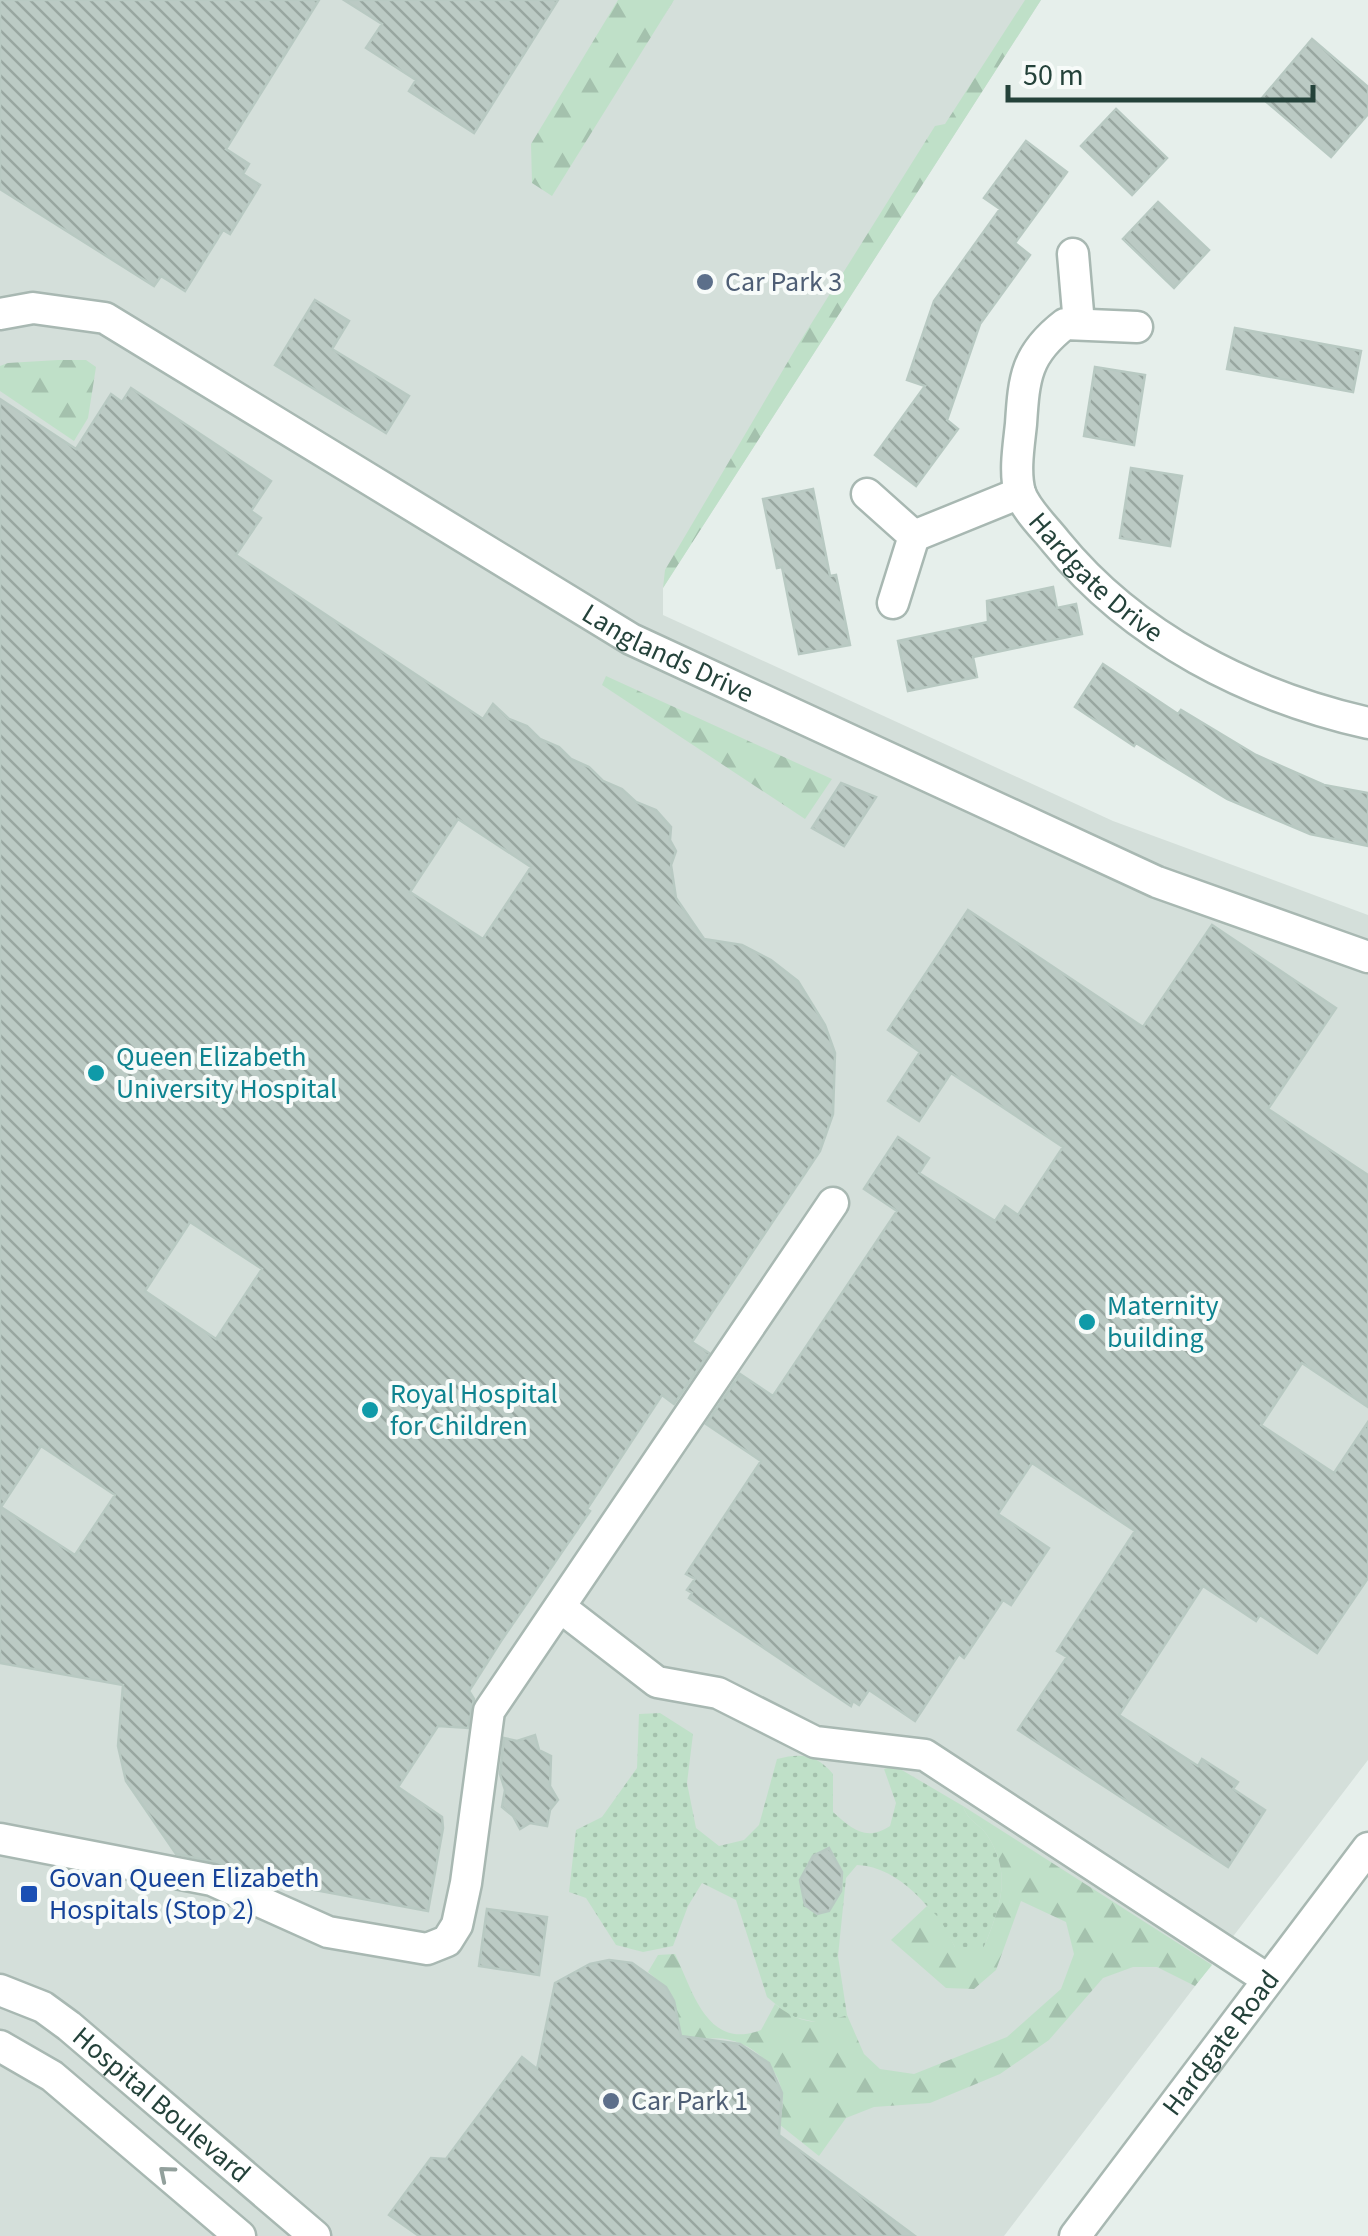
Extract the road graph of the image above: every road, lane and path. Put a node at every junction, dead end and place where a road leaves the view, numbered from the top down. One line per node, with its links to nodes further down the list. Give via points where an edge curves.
1 (1073, 254): 3 (street)
2 (0, 314): 10 (street, Langlands Drive, via 33,308 105,318 630,639 1157,882)
3 (1079, 324): 4 (street); 5 (street, Hardgate Drive, via 1065,324 1050,336 1027,370)
4 (1136, 326)
5 (1020, 493): 7 (street); 9 (street, Hardgate Drive, via 1066,554 1168,643 1253,687)
6 (867, 494): 7 (street)
7 (914, 536): 8 (street)
8 (893, 603)
9 (1368, 723)
10 (1368, 957)
11 (833, 1203): 12 (street)
12 (560, 1607): 13 (street, via 489,1711 466,1883 447,1941 426,1949 328,1932 212,1880); 15 (street, via 656,1682 718,1693 815,1742 925,1755)
13 (0, 1840)
14 (1368, 1848): 15 (street, Hardgate Road)
15 (1267, 1979): 20 (street, Hardgate Road)
16 (0, 1990): 19 (street, Hospital Boulevard, via 70,2026)
17 (0, 2046): 18 (street, Hospital Boulevard, one-way to 17, via 52,2076)
18 (240, 2236)
19 (315, 2236)
20 (1076, 2236)

